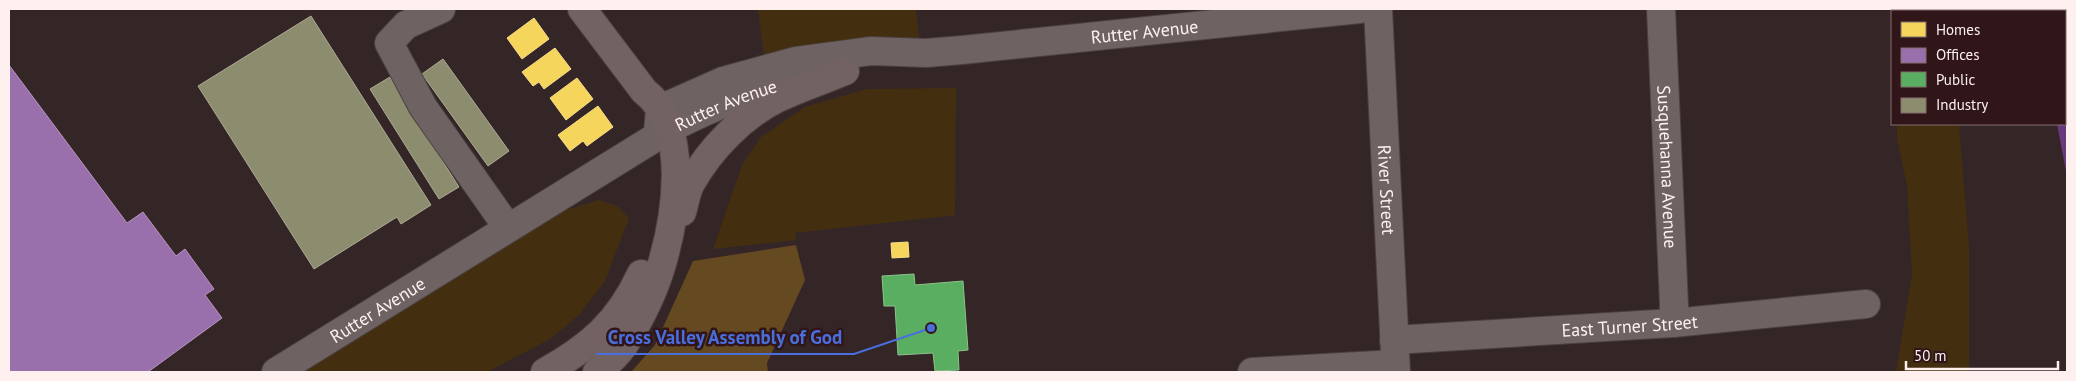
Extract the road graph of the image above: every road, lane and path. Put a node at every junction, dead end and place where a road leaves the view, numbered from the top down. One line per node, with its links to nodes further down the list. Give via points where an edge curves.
1 (441, 9): 9 (street, via 406,25 389,43 423,107)
2 (582, 9): 8 (main road)
3 (1360, 9): 6 (street, Rutter Avenue)
4 (1378, 9): 13 (street, River Street)
5 (1661, 9): 12 (street, Susquehanna Avenue)
6 (926, 53): 7 (street, Rutter Avenue); 8 (street, Rutter Avenue, via 871,51 796,61 723,82)
7 (845, 71): 8 (street, Rutter Avenue, via 794,80 700,113); 10 (main road, via 776,99 745,121 707,157 690,185)
8 (658, 116): 9 (street, Rutter Avenue); 10 (main road, Rutter Avenue, via 675,158 676,186 672,223); 15 (main road, Rutter Avenue, via 662,177 660,209 646,261 634,289 608,326 568,359)
9 (508, 228): 14 (street, Rutter Avenue)
10 (661, 268): 16 (main road, Rutter Avenue, via 623,347)
11 (1866, 304): 12 (street, East Turner Street)
12 (1673, 323): 13 (street, East Turner Street)
13 (1395, 359): 17 (street, East Turner Street)
14 (276, 372)
15 (545, 372)
16 (597, 372)
17 (1252, 372)

